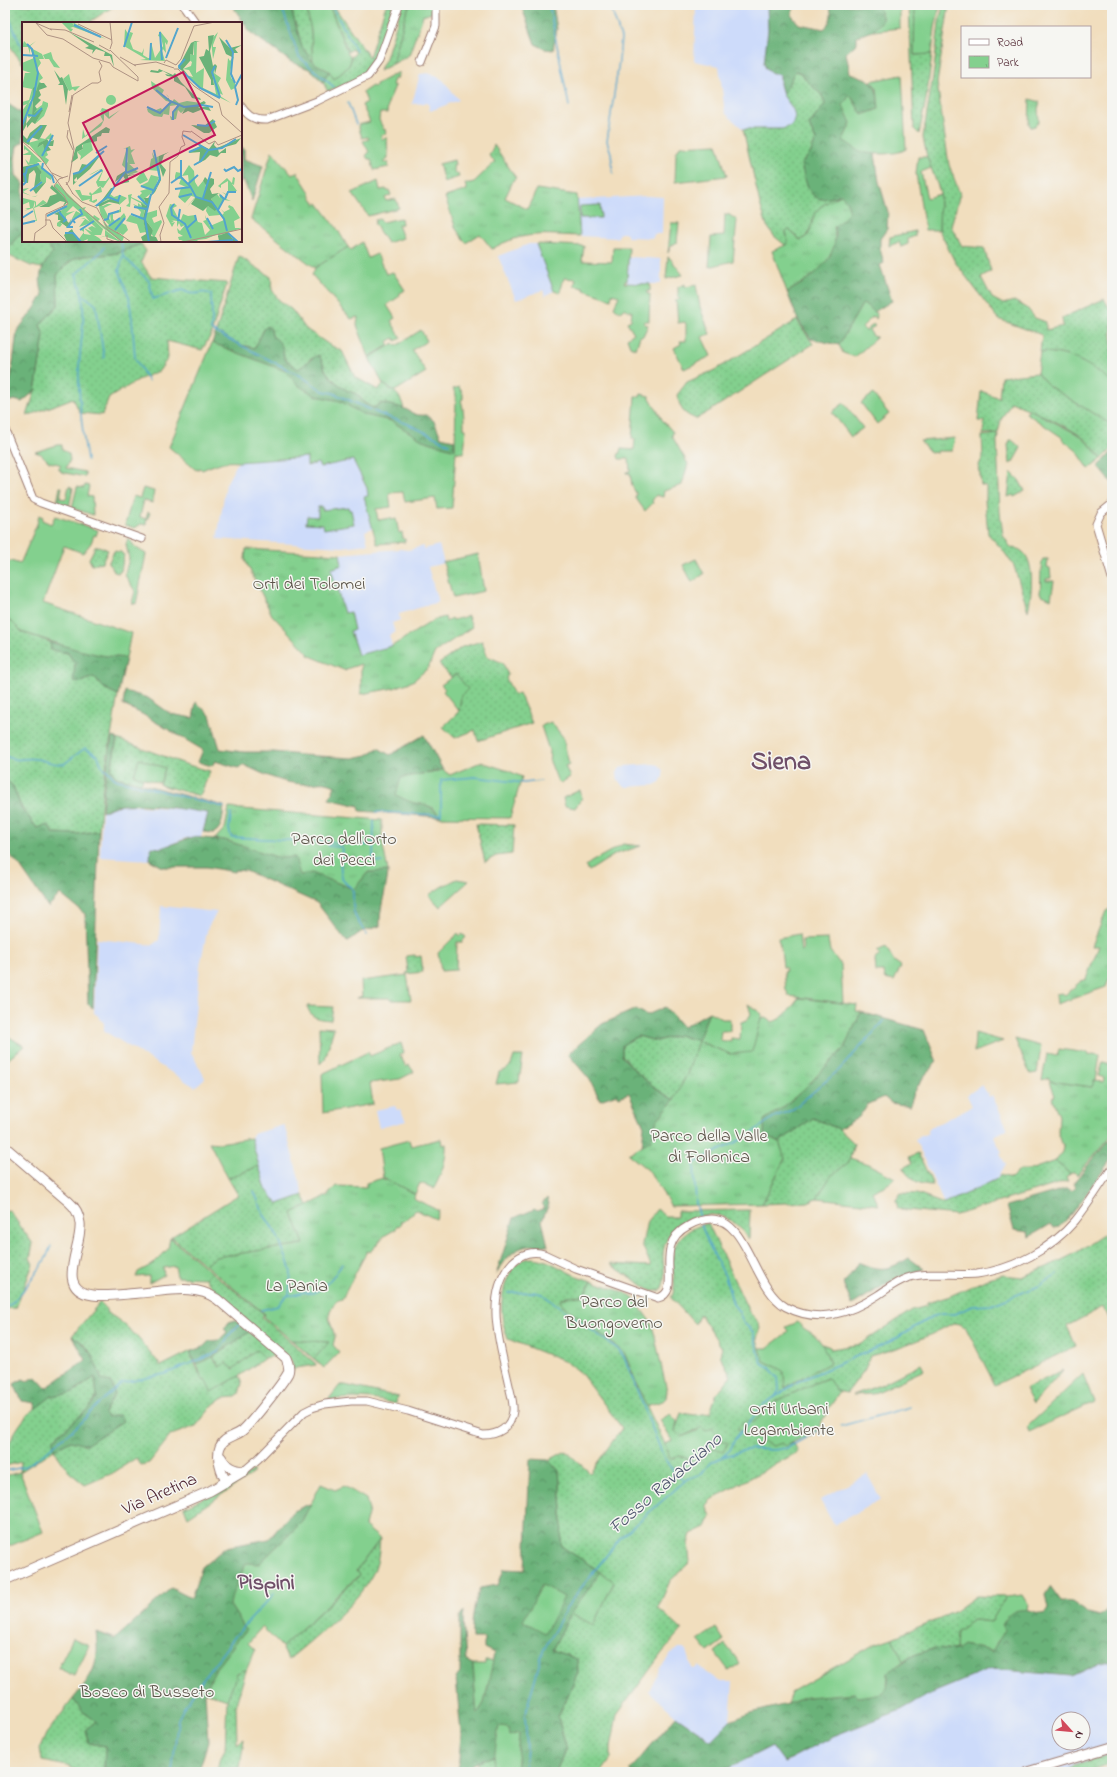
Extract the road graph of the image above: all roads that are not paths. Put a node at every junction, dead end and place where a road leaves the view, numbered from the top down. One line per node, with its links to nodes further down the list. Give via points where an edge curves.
1 (183, 5): 4 (street)
2 (399, 5): 6 (street, via 379,61 366,78 317,101 267,120 251,117)
3 (436, 5): 5 (street, via 436,26)
4 (195, 22)
5 (422, 62)
6 (242, 107)
7 (5, 430): 9 (street, via 33,499)
8 (1112, 504): 10 (street, via 1101,513 1096,524)
9 (142, 538)
10 (1112, 578)
11 (5, 1147): 13 (main road, via 77,1211 80,1227 71,1275 74,1285 81,1291 100,1296 202,1291 284,1355 289,1366 286,1377 245,1428 223,1442)
12 (1112, 1168): 14 (street, Via Aretina, via 1072,1225 1054,1241 1030,1256 1008,1266 985,1272 906,1278 859,1307 833,1316 804,1313 786,1307 778,1301 762,1282 734,1229 723,1221 708,1219 681,1230 671,1243 668,1255 669,1287 666,1294 660,1298 576,1269 541,1253 527,1253 512,1263 500,1284 496,1306 499,1339 513,1408 509,1424 500,1432 483,1435 365,1400 325,1404 308,1410)
13 (219, 1454): 14 (main road, via 228,1467); 15 (main road)
14 (244, 1471): 15 (main road, Via Aretina)
15 (227, 1482): 16 (main road, Via Aretina)
16 (5, 1580)
17 (1112, 1747): 18 (main road)
18 (1028, 1772)

